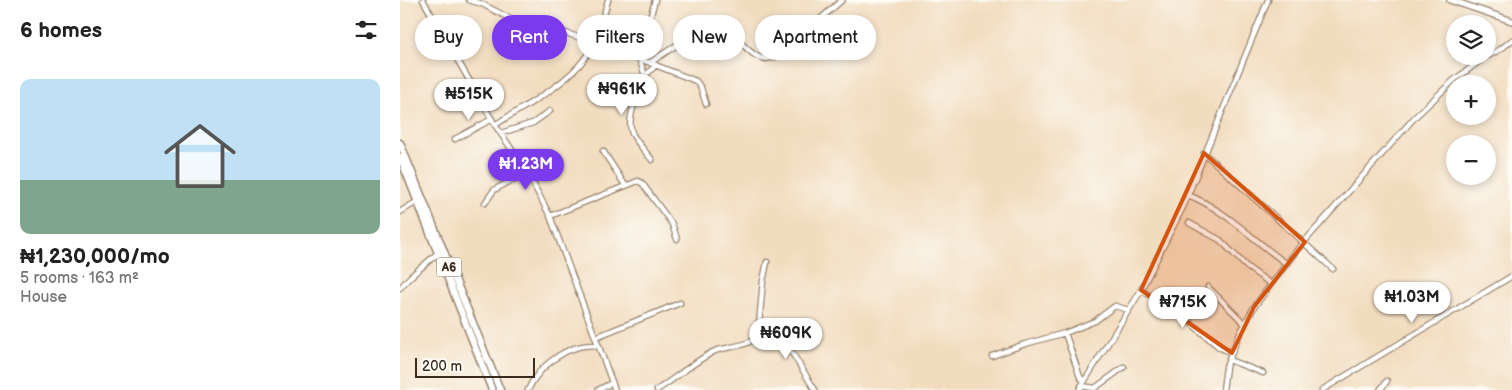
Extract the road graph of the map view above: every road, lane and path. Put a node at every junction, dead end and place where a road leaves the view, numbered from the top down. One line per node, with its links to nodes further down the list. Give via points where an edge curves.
1 (424, 0): 23 (street)
2 (469, 0): 11 (street, via 511,19)
3 (608, 0): 8 (street)
4 (655, 0): 9 (street)
5 (842, 0): 17 (street, via 772,59 756,57 728,29 717,23 710,24)
6 (1268, 0): 29 (street)
7 (1450, 0): 10 (main road)
8 (603, 15)
9 (651, 15)
10 (1512, 21)
11 (577, 37)
12 (1512, 40): 13 (street)
13 (1496, 52)
14 (584, 60): 24 (street, via 572,74)
15 (640, 60): 20 (street)
16 (644, 60): 17 (street)
17 (650, 62): 18 (street)
18 (656, 65): 20 (street); 21 (street, via 699,84)
19 (1475, 65): 41 (street, via 1415,117)
20 (645, 76): 31 (street, via 633,107 630,129)
21 (706, 104)
22 (550, 111): 25 (street, via 533,123)
23 (492, 119): 24 (street); 26 (street)
24 (495, 125): 25 (street)
25 (501, 133): 32 (street)
26 (455, 139)
27 (400, 143): 67 (highway, A6)
28 (603, 151): 33 (street)
29 (1204, 153): 34 (street); 41 (street)
30 (400, 157): 35 (highway, A6)
31 (652, 160)
32 (527, 172): 36 (street, via 494,190); 38 (street)
33 (625, 185): 38 (street); 40 (street, via 642,183 672,224)
34 (1188, 195): 44 (street, via 1223,214); 50 (street)
35 (418, 201): 37 (street); 42 (highway, A6)
36 (485, 203)
37 (400, 212)
38 (550, 216): 55 (street)
39 (1189, 223): 47 (street, via 1220,240)
40 (677, 239)
41 (1305, 242): 44 (street); 45 (street)
42 (438, 253): 49 (street); 66 (highway, A6)
43 (767, 262): 56 (street, via 758,335)
44 (1287, 264): 47 (street)
45 (1333, 269)
46 (1512, 276): 74 (street)
47 (1271, 284): 53 (street)
48 (1208, 287): 53 (street)
49 (400, 288)
50 (1141, 290): 52 (street); 58 (street, via 1178,312)
51 (680, 303): 55 (street)
52 (1129, 310): 54 (street, via 1115,306 1095,321); 65 (street)
53 (1245, 324): 58 (street)
54 (1065, 333): 59 (street); 65 (street)
55 (596, 337): 57 (street)
56 (754, 340): 71 (street, via 715,352); 72 (street, via 786,343)
57 (599, 346): 64 (street); 68 (street, via 581,346 558,357 542,370)
58 (1232, 353): 60 (street)
59 (992, 356)
60 (1229, 360): 62 (street); 73 (street)
61 (1124, 367): 65 (street, via 1095,388)
62 (1263, 374)
63 (1387, 382): 75 (street)
64 (612, 383): 69 (street); 70 (street)
65 (1081, 386)
66 (492, 390)
67 (500, 390)
68 (528, 390)
69 (598, 390)
70 (615, 390)
71 (657, 390)
72 (816, 390)
73 (1223, 390)
74 (1322, 390)
75 (1380, 390)

